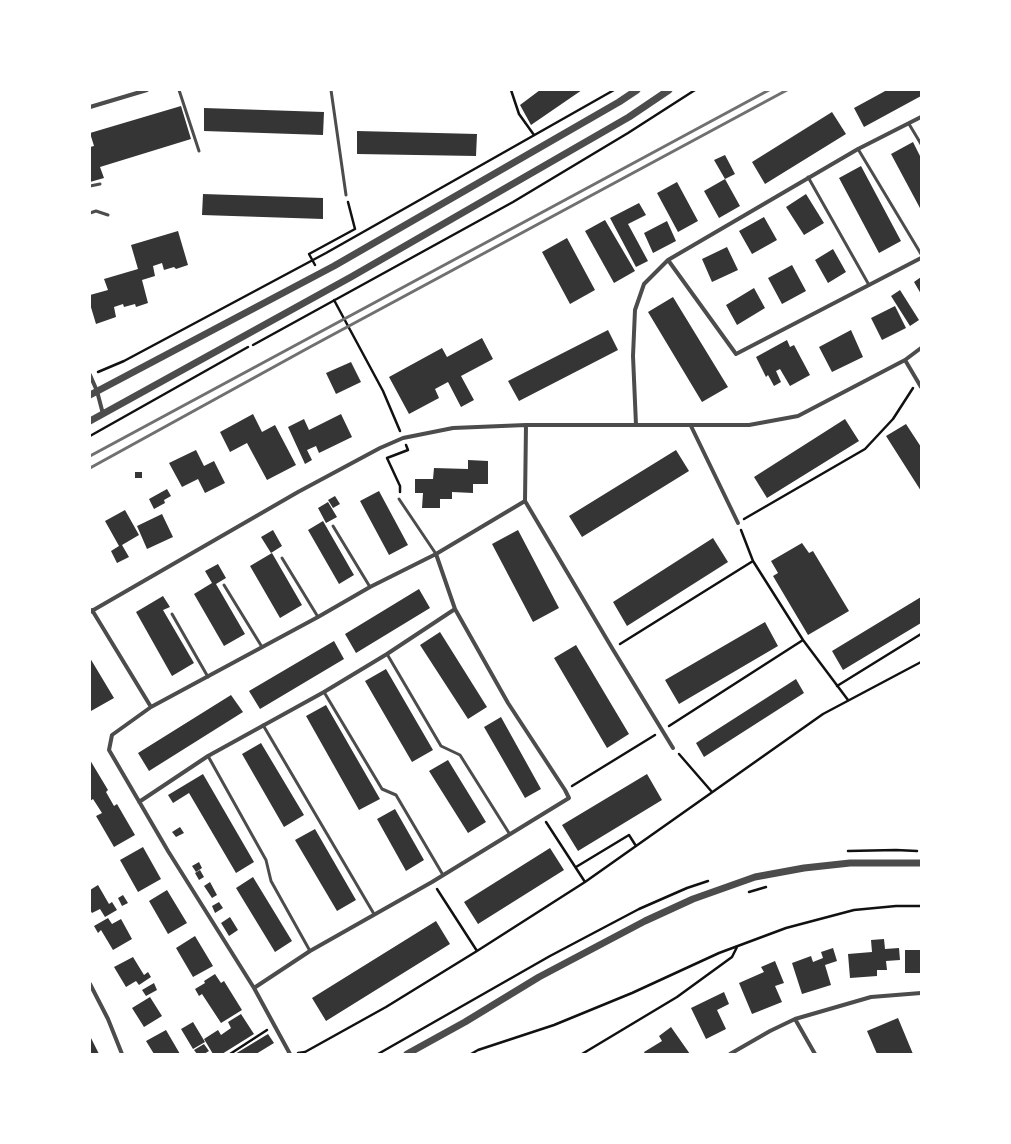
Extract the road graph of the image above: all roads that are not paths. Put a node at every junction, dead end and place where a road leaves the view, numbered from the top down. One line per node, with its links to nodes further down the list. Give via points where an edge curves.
1 (147, 90): 6 (street)
2 (179, 90): 11 (lane)
3 (331, 90): 15 (lane)
4 (637, 90): 26 (street, via 334,266)
5 (669, 90): 28 (street, via 629,117 351,277)
6 (90, 107)
7 (921, 117): 8 (street)
8 (909, 124): 9 (lane); 10 (street)
9 (921, 144)
10 (858, 149): 12 (street); 18 (lane)
11 (199, 151)
12 (808, 177): 20 (street); 21 (lane)
13 (100, 184): 14 (lane)
14 (90, 186)
15 (346, 195)
16 (90, 212): 17 (lane)
17 (108, 215)
18 (921, 254)
19 (921, 258): 21 (street)
20 (668, 260): 21 (street, via 736,354); 31 (street, via 644,284 635,310 633,356)
21 (869, 285)
22 (921, 348): 23 (street)
23 (905, 360): 25 (street); 32 (street, via 798,416 749,425)
24 (90, 375): 26 (street)
25 (921, 387)
26 (97, 391): 27 (street); 28 (street)
27 (90, 395)
28 (103, 414): 29 (street)
29 (90, 421)
30 (526, 425): 31 (street); 34 (street); 42 (street, via 453,428 403,438 298,492)
31 (636, 425): 32 (street)
32 (691, 426): 35 (street)
33 (399, 498): 37 (lane)
34 (525, 501): 37 (street); 51 (street)
35 (738, 523)
36 (333, 526): 40 (lane)
37 (436, 554): 40 (street); 41 (street)
38 (282, 558): 44 (lane)
39 (224, 585): 45 (lane)
40 (370, 587): 44 (street)
41 (455, 609): 46 (street); 54 (street, via 508,703 569,798)
42 (91, 611): 49 (street)
43 (172, 614): 47 (lane)
44 (318, 617): 45 (street)
45 (262, 647): 47 (street)
46 (386, 654): 48 (street); 54 (lane, via 441,746 460,755)
47 (208, 677): 49 (street)
48 (324, 692): 50 (street); 56 (lane, via 382,789 396,795)
49 (151, 707): 53 (street, via 112,735 109,750)
50 (263, 725): 52 (street); 57 (lane)
51 (673, 748)
52 (208, 756): 53 (street); 58 (lane, via 266,860 271,881)
53 (139, 802): 60 (street)
54 (509, 833): 56 (street)
55 (921, 863): 65 (street, via 850,863 804,868 755,877 693,899 645,921 546,974)
56 (443, 875): 57 (street)
57 (374, 914): 58 (street)
58 (310, 951): 60 (street)
59 (90, 984): 63 (street)
60 (254, 988): 64 (street)
61 (921, 993): 62 (street, via 871,997)
62 (795, 1019): 66 (street); 67 (street)
63 (122, 1054)
64 (290, 1054)
65 (406, 1054)
66 (730, 1054)
67 (815, 1054)

